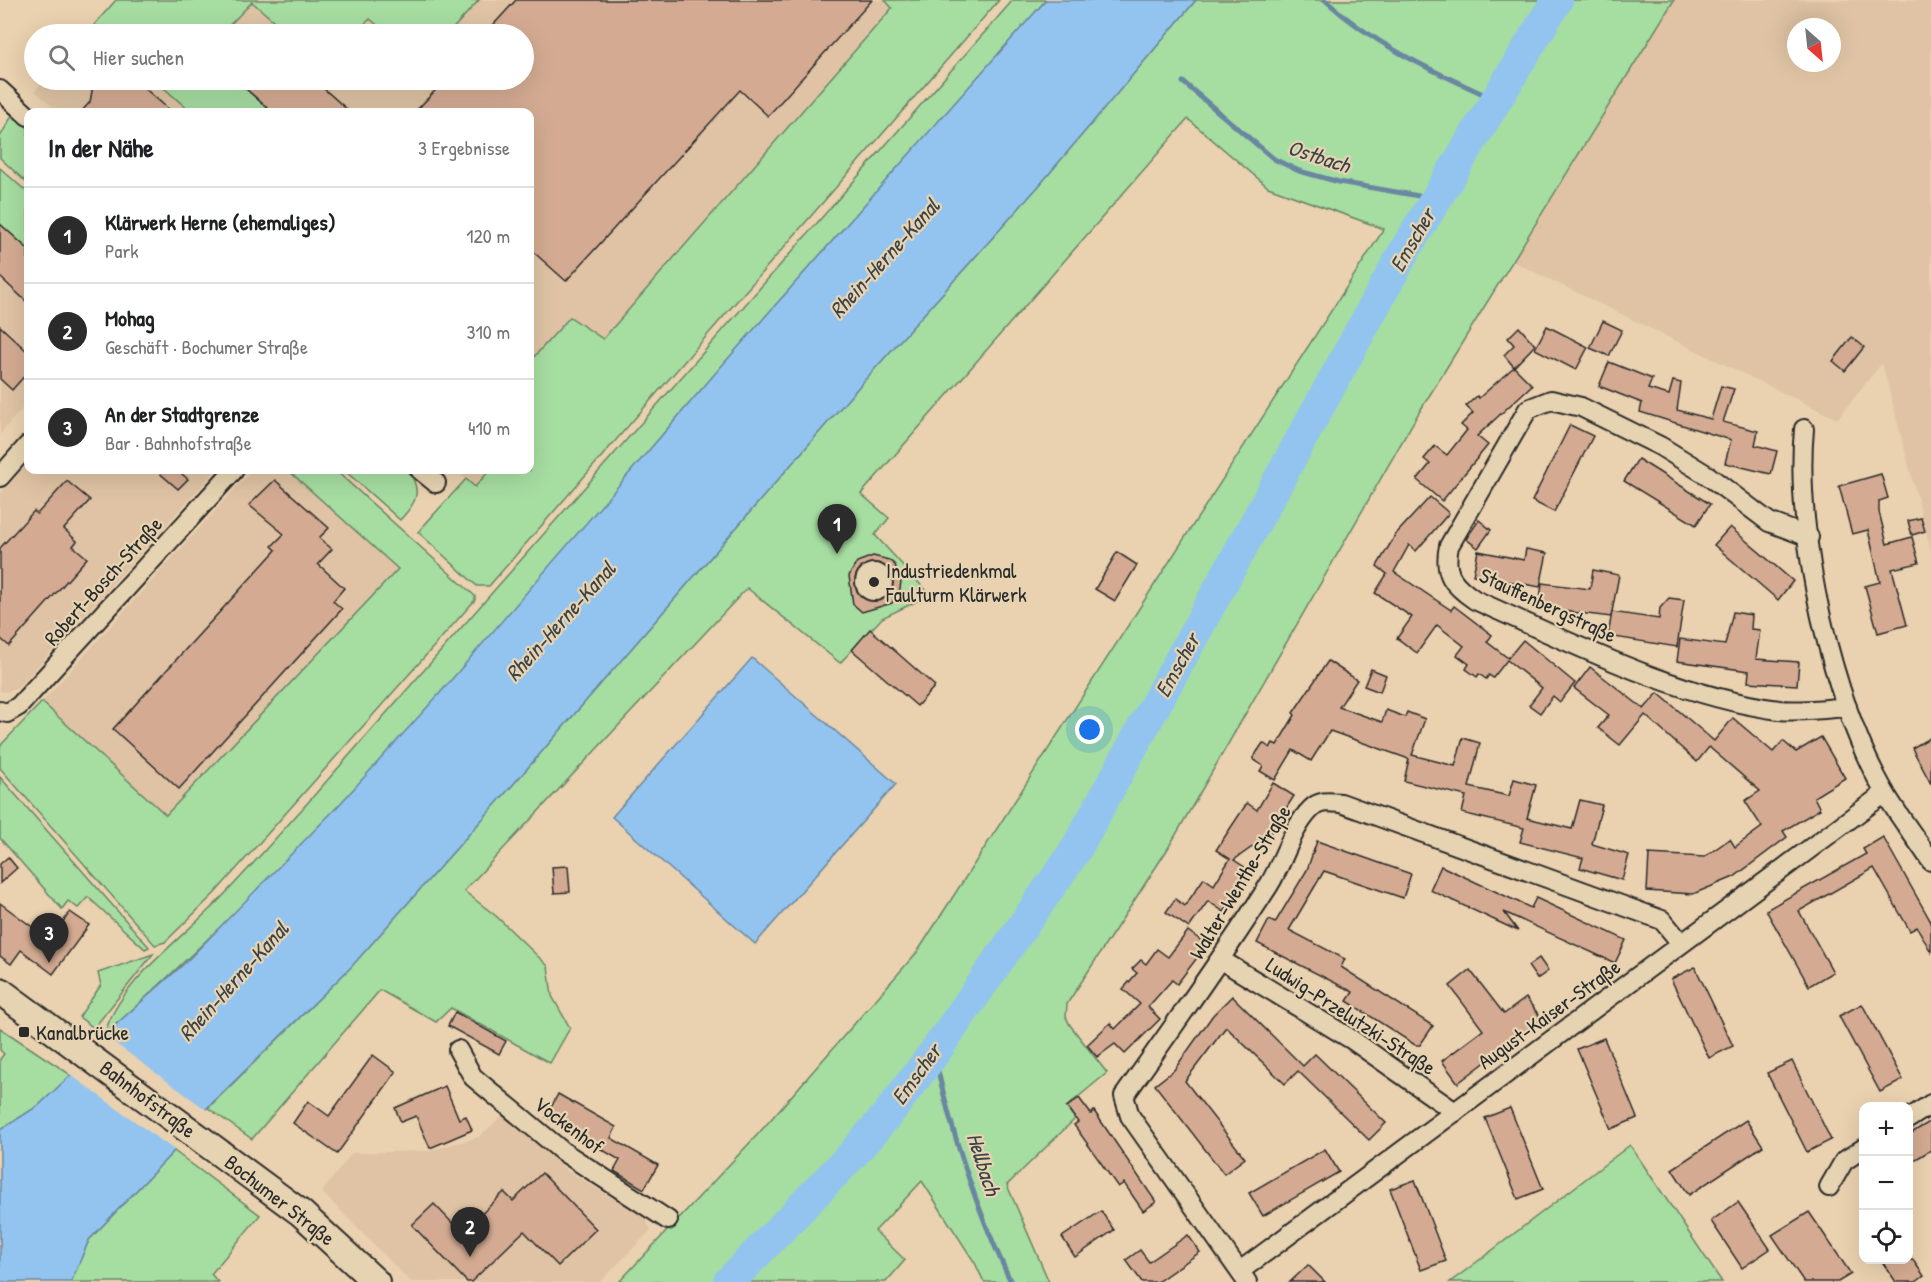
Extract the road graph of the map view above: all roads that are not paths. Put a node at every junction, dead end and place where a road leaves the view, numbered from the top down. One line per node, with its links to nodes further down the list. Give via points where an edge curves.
1 (0, 90): 2 (street)
2 (24, 112)
3 (1804, 429): 9 (street, via 1801,464)
4 (24, 450): 7 (street)
5 (230, 474): 11 (street, Robert-Bosch-Straße, via 19,706 7,713)
6 (425, 474): 8 (street)
7 (0, 477)
8 (436, 483)
9 (1809, 537): 10 (street, via 1823,623); 10 (street, Stauffenbergstraße, via 1769,522 1707,475 1660,446 1581,407 1551,400 1528,410 1449,546 1446,562 1450,577 1475,600 1607,658 1693,689 1780,710)
10 (1847, 707): 12 (street)
11 (0, 711)
12 (1885, 793): 13 (street); 14 (street, August-Kaiser-Straße)
13 (1931, 861)
14 (1681, 943): 15 (street, Walter-Wenthe-Straße, via 1662,920 1358,809 1326,801 1313,807 1302,821 1275,876); 19 (street, August-Kaiser-Straße)
15 (1221, 960): 19 (street, Ludwig-Przelutzki-Straße, via 1351,1040); 25 (street, Walter-Wenthe-Straße, via 1124,1096 1131,1116)
16 (0, 991): 21 (main road, Bahnhofstraße)
17 (458, 1050): 24 (street, Vockenhof, via 473,1077 562,1151)
18 (1931, 1104): 20 (street)
19 (1455, 1112): 25 (street, August-Kaiser-Straße)
20 (1913, 1116)
21 (209, 1144): 26 (main road, Bochumer Straße, via 302,1213)
22 (1859, 1151): 23 (street, via 1844,1161)
23 (1829, 1187)
24 (668, 1220)
25 (1243, 1277)
26 (376, 1282)

